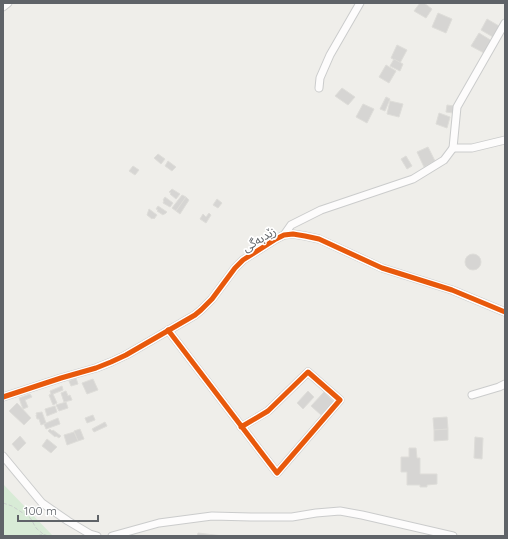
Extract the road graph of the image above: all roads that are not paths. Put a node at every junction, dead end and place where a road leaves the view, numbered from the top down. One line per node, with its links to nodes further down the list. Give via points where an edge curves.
1 (8, 3): 3 (street)
2 (360, 3): 5 (street, via 330,55 320,78)
3 (3, 8)
4 (505, 23): 7 (street, via 457,107)
5 (319, 88)
6 (505, 140): 7 (street, via 472,148)
7 (453, 148): 8 (street, via 444,160 413,179 321,210 291,225)
8 (284, 235): 9 (street, زێدبەگی, via 297,234 318,239 382,268 452,290); 10 (street, زێدبەگی, via 243,260 207,305)
9 (505, 312)
10 (168, 330): 13 (street, زێدبەگی, via 126,355 103,365); 14 (street)
11 (505, 384): 12 (street)
12 (472, 395)
13 (3, 397)
14 (241, 427): 14 (street, via 277,473 340,400 308,372 268,411)
15 (3, 456): 16 (street, via 42,503)
16 (96, 536)
17 (112, 536): 18 (street, via 159,523 212,516 292,517 316,512 362,515)
18 (453, 536)

